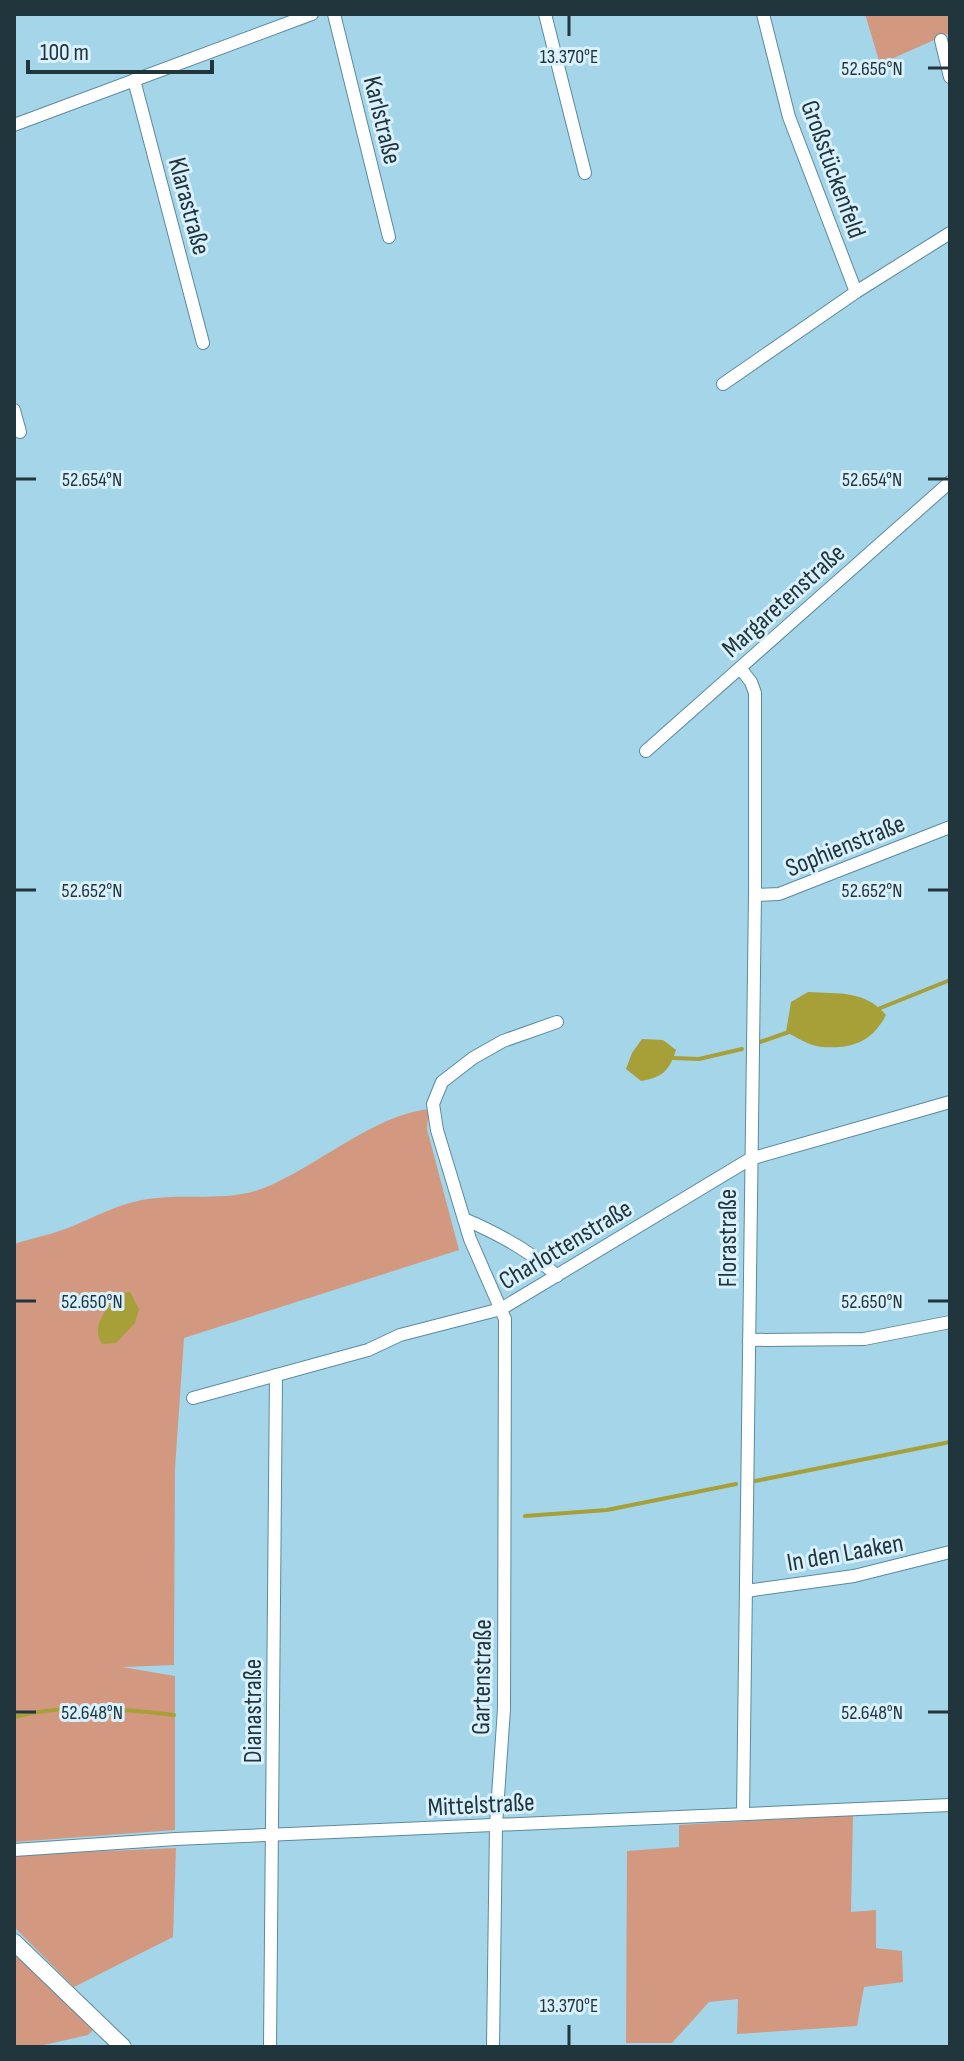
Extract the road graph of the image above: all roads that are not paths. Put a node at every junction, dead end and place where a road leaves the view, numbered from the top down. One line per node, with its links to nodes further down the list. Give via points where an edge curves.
1 (312, 14): 7 (street)
2 (334, 14): 11 (street, Karlstraße)
3 (545, 14): 9 (street)
4 (763, 14): 12 (street, Großstückenfeld, via 789,117)
5 (941, 40): 6 (street)
6 (950, 77)
7 (134, 80): 8 (street); 13 (street, Klarastraße)
8 (14, 125)
9 (585, 173)
10 (950, 233): 12 (street)
11 (389, 237)
12 (856, 292): 14 (street)
13 (203, 343)
14 (723, 384)
15 (14, 410): 16 (street)
16 (20, 432)
17 (950, 482): 18 (street, Margaretenstraße)
18 (740, 668): 19 (street, Margaretenstraße); 21 (street, Florastraße, via 755,693)
19 (646, 751)
20 (950, 827): 21 (street, Sophienstraße, via 779,894)
21 (755, 895): 24 (street, Florastraße)
22 (557, 1022): 25 (street, Gartenstraße, via 473,1058 453,1072 436,1095 437,1130)
23 (950, 1102): 24 (street, Charlottenstraße)
24 (750, 1159): 26 (street, Charlottenstraße); 29 (street, Florastraße)
25 (464, 1219): 26 (street, via 542,1262); 27 (street, Gartenstraße)
26 (557, 1276): 27 (street, Charlottenstraße)
27 (501, 1309): 30 (street, Charlottenstraße); 36 (street, Gartenstraße, via 504,1709)
28 (950, 1322): 29 (street, via 864,1339)
29 (749, 1340): 33 (street, Florastraße)
30 (276, 1375): 31 (street, Charlottenstraße); 37 (street, Dianastraße)
31 (193, 1398)
32 (950, 1552): 33 (street, In den Laaken, via 854,1576)
33 (746, 1591): 35 (street, Florastraße)
34 (950, 1805): 35 (street, Mittelstraße)
35 (743, 1813): 36 (street, Mittelstraße)
36 (496, 1825): 37 (street, Mittelstraße); 42 (street, Gartenstraße)
37 (273, 1836): 38 (street, Mittelstraße); 41 (street, Dianastraße)
38 (14, 1850)
39 (14, 1942): 40 (main road)
40 (123, 2047)
41 (270, 2047)
42 (493, 2047)

